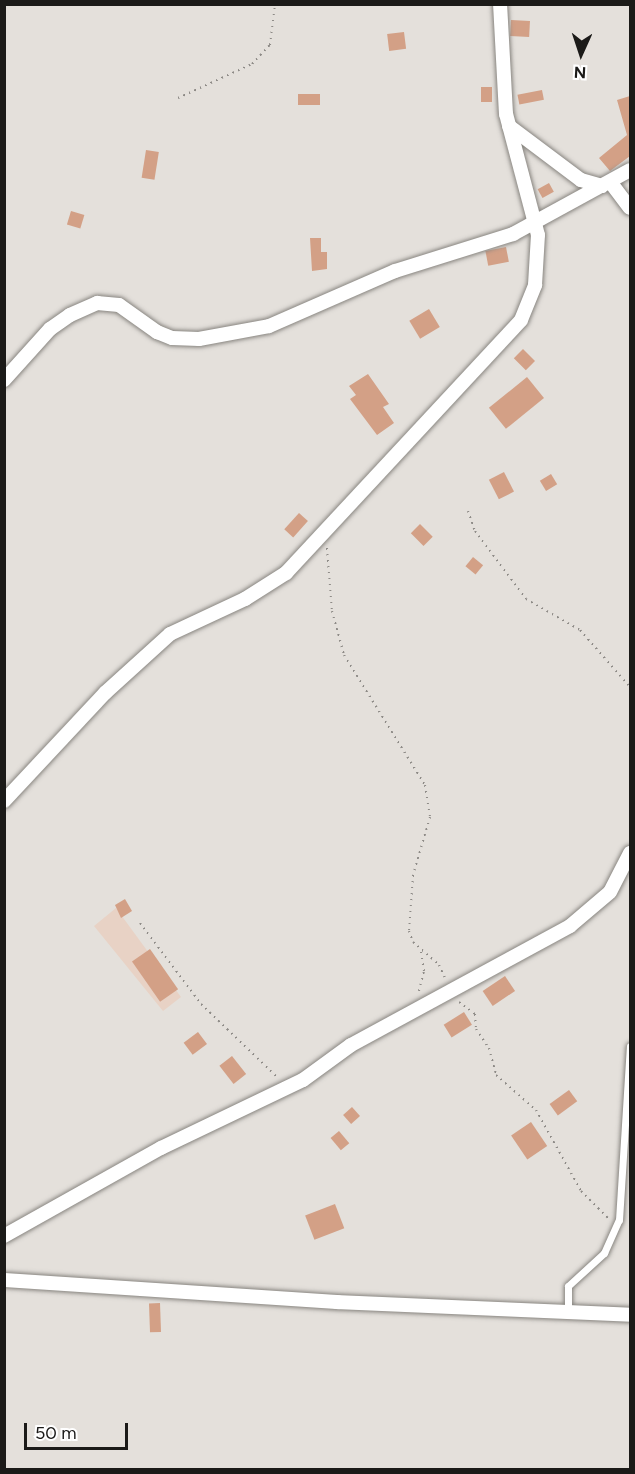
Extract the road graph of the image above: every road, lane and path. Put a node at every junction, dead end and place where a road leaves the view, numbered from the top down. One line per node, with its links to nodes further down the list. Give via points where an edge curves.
1 (275, 4): 3 (path, via 270,45 252,64)
2 (500, 4): 4 (street)
3 (177, 98)
4 (509, 126): 6 (street, via 581,180); 8 (street)
5 (630, 170): 6 (street)
6 (607, 185): 7 (street); 8 (street)
7 (630, 208)
8 (537, 220): 9 (street, via 504,237 395,271 290,320 233,334 172,338 157,332 119,304 98,303 50,329); 11 (street, via 536,285 521,320)
9 (4, 380)
10 (468, 511): 12 (path, via 475,531 526,598 580,630)
11 (326, 531): 13 (street, via 273,582 170,634 105,693); 16 (path, via 331,603 344,655 420,772 429,800 428,825 413,876 408,913 410,936)
12 (630, 687)
13 (4, 801)
14 (630, 853): 17 (street, via 618,882 586,915)
15 (140, 923): 20 (path, via 201,1004 268,1066)
16 (420, 947): 17 (path, via 439,965); 18 (path, via 424,971)
17 (450, 992): 18 (street); 21 (path, via 473,1010 476,1029 489,1048 496,1075 536,1110 581,1191)
18 (411, 1014): 20 (street, via 351,1046)
19 (630, 1046): 21 (lane)
20 (284, 1090): 22 (street, via 160,1148)
21 (617, 1227): 24 (lane, via 604,1253 568,1286)
22 (4, 1236)
23 (4, 1280): 24 (street, via 337,1302)
24 (568, 1311): 25 (street)
25 (630, 1315)

